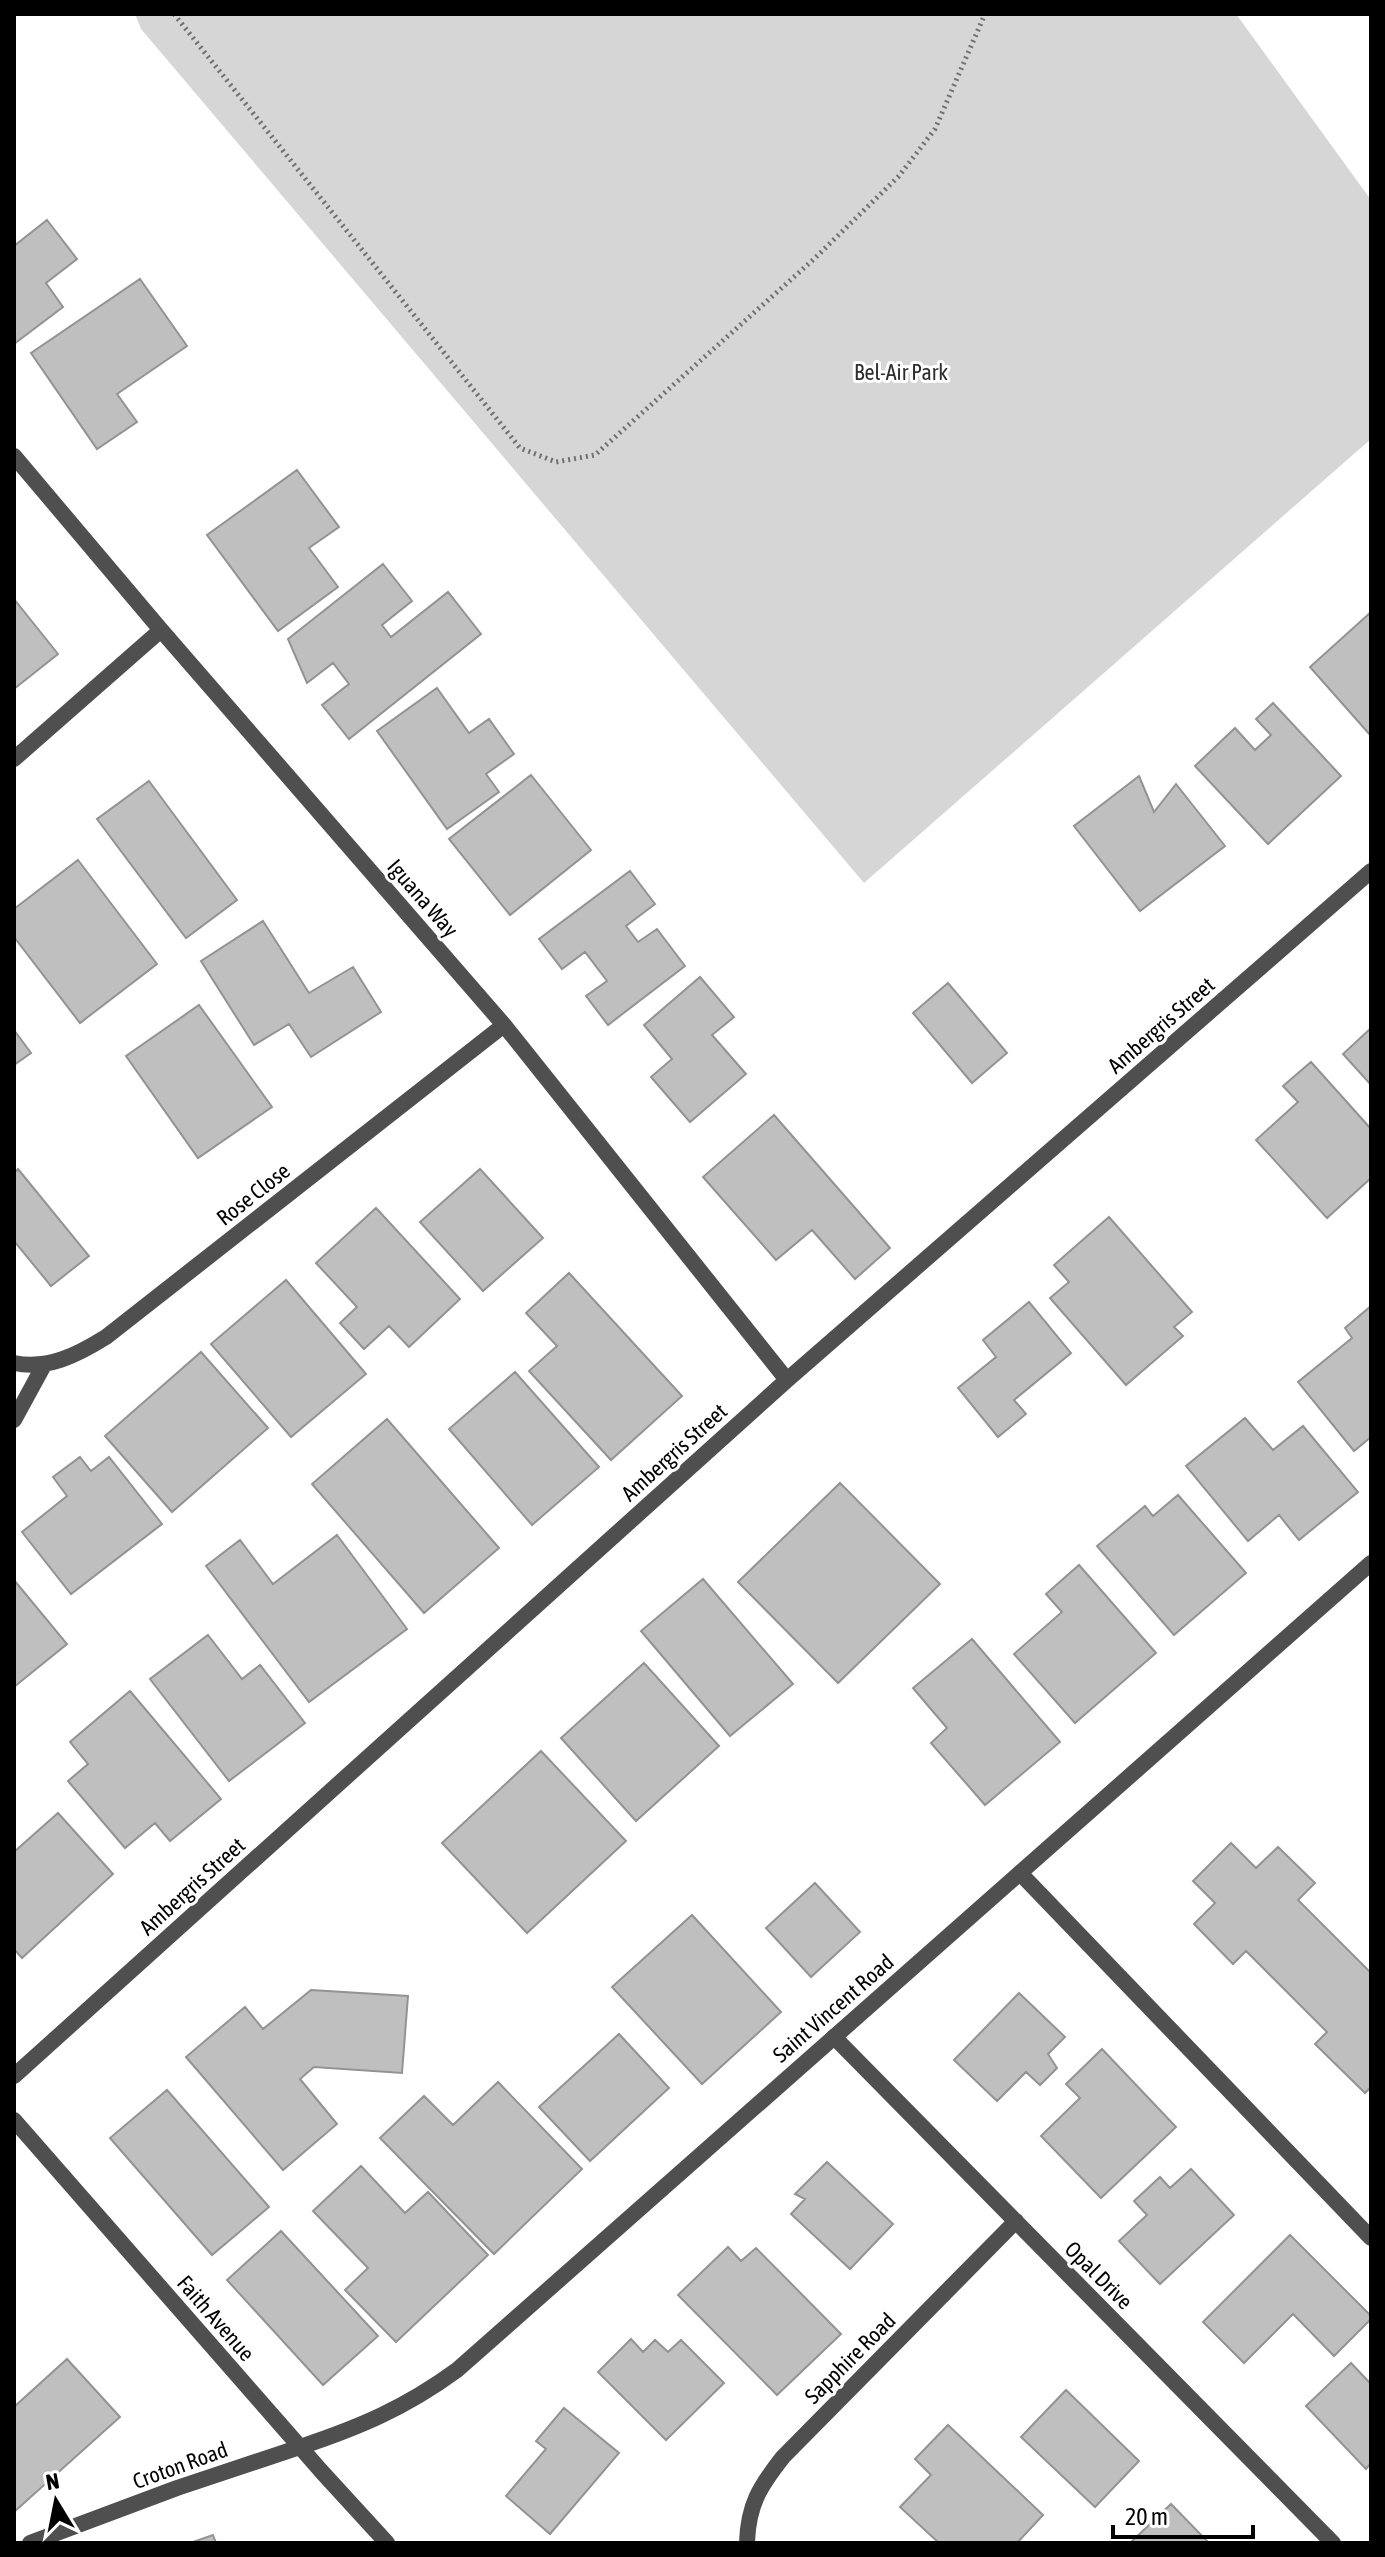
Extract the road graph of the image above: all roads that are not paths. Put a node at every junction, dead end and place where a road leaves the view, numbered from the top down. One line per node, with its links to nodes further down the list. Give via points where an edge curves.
1 (14, 456): 2 (street, Iguana Way)
2 (161, 630): 3 (street); 5 (street, Iguana Way)
3 (14, 759)
4 (1371, 871): 8 (street, Ambergris Street)
5 (504, 1025): 7 (street, Rose Close, via 106,1337); 8 (street, Iguana Way)
6 (14, 1363): 7 (street, Rose Close)
7 (44, 1365): 9 (street)
8 (787, 1380): 13 (street, Ambergris Street)
9 (14, 1420)
10 (1371, 1563): 11 (street, Saint Vincent Road)
11 (1020, 1873): 12 (street, Saint Vincent Road); 16 (street)
12 (834, 2037): 15 (street, Opal Drive); 17 (street, Saint Vincent Road, via 457,2370 382,2417)
13 (14, 2076)
14 (14, 2120): 17 (street, Faith Avenue)
15 (1016, 2221): 20 (street, Sapphire Road, via 783,2457 752,2504); 21 (street, Opal Drive)
16 (1371, 2238)
17 (300, 2447): 18 (street, Croton Road); 19 (street, Faith Avenue)
18 (30, 2543)
19 (387, 2543)
20 (747, 2543)
21 (1333, 2543)

